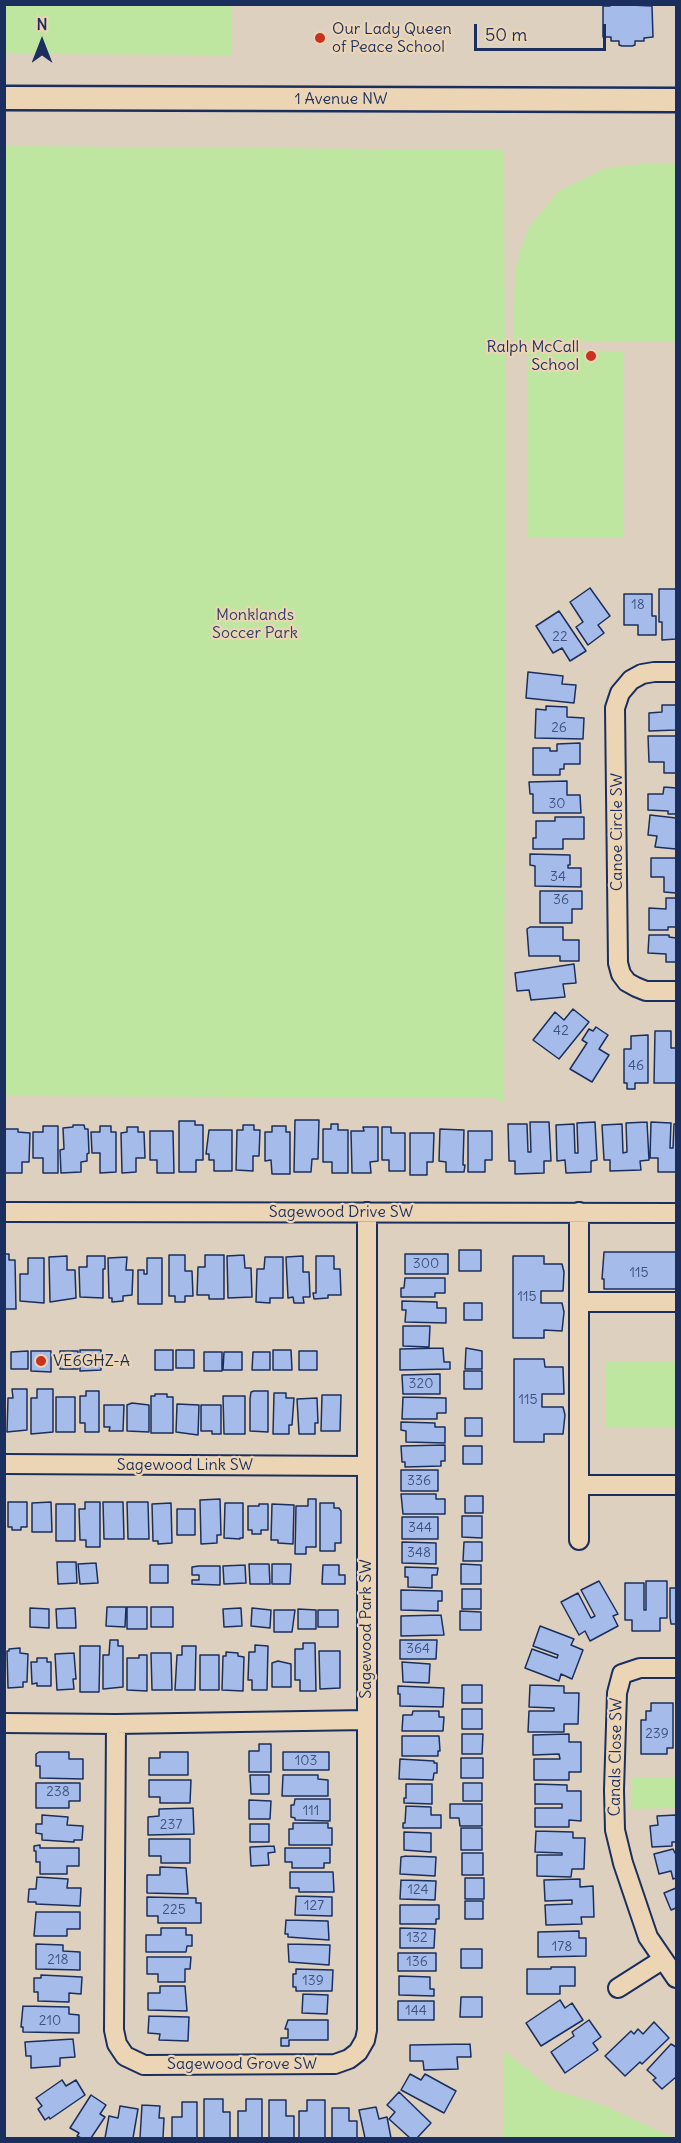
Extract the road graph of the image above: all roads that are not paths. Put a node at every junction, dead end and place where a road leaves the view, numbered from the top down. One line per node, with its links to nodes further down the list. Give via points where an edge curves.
1 (4, 98): 2 (street, 1 Avenue NW)
2 (676, 100)
3 (676, 672): 4 (street, Canoe Circle SW, via 642,674 631,680 620,693 615,708 618,963 621,974 636,987)
4 (676, 991)
5 (4, 1212): 6 (street, Sagewood Drive SW)
6 (367, 1212): 7 (street, Sagewood Drive SW); 12 (street, Sagewood Park SW)
7 (579, 1212): 8 (street, Sagewood Drive SW); 9 (street)
8 (676, 1213)
9 (579, 1302): 10 (street); 13 (street)
10 (676, 1302)
11 (4, 1464): 12 (street, Sagewood Link SW)
12 (366, 1466): 17 (street, Sagewood Park SW)
13 (579, 1485): 14 (street); 15 (street)
14 (676, 1485)
15 (579, 1540)
16 (676, 1668): 20 (street, Canals Close SW, via 640,1668 622,1674 616,1693 615,1830 648,1937)
17 (366, 1720): 19 (street, Sagewood Park SW); 19 (street, Sagewood Grove SW, via 367,2030 362,2046 349,2059 335,2064 144,2065 125,2056 117,2044)
18 (4, 1723): 19 (street, Sagewood Park SW)
19 (116, 1724)
20 (662, 1960): 21 (street, Canals Close SW); 22 (street)
21 (676, 1978)
22 (618, 1988)

